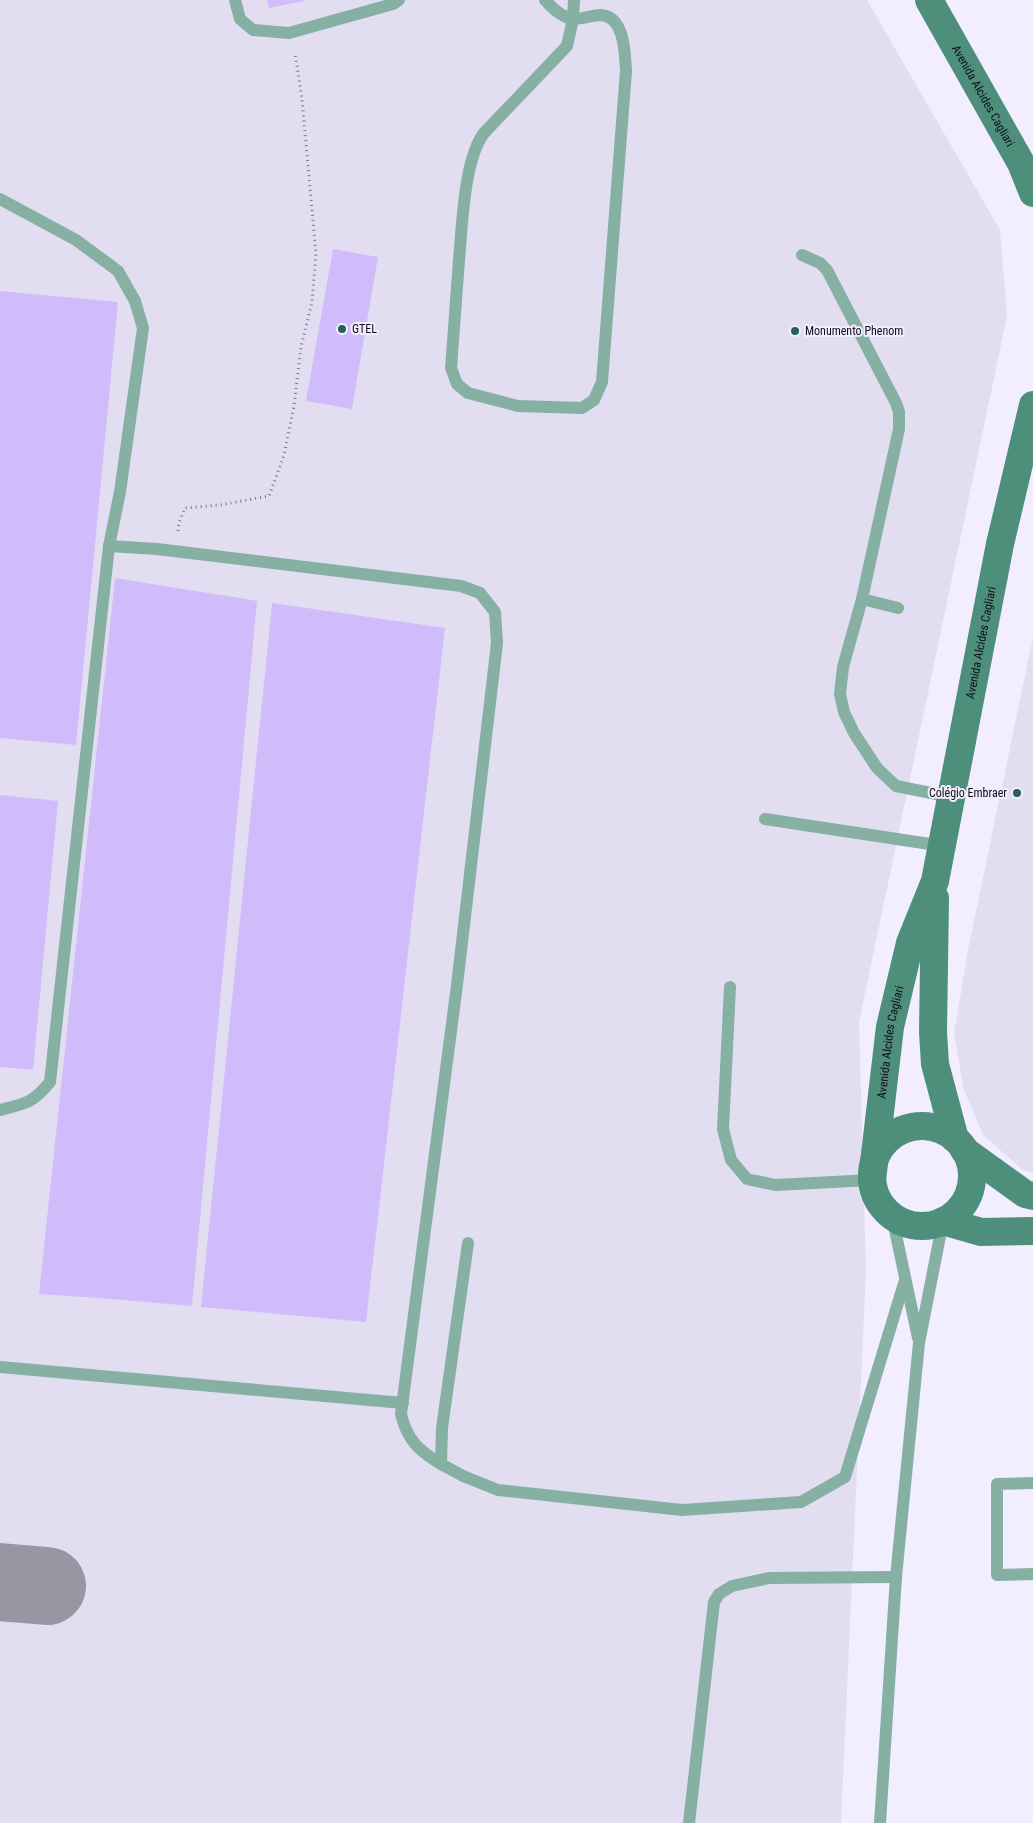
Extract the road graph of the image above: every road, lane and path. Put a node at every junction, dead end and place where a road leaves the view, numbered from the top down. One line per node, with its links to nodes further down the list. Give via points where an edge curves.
1 (235, 0): 7 (lane, via 240,19 253,30)
2 (399, 0): 7 (lane)
3 (545, 0): 6 (lane, via 552,8)
4 (574, 0): 6 (lane)
5 (929, 0): 8 (main road, Avenida Alcides Cagliari, via 1020,163)
6 (573, 19): 6 (lane, via 567,46 478,142 464,203 451,368 457,384 468,393 518,406 582,408 594,400 602,382 626,71 624,38 613,21 603,15)
7 (289, 33): 13 (path, via 302,99 316,254 312,302 300,347 294,406 284,455 269,496 185,508 179,523)
8 (1033, 193)
9 (0, 199): 12 (lane, via 76,240 118,271 135,301 144,328)
10 (802, 255): 14 (lane, via 827,270 899,412 899,429)
11 (1033, 405): 16 (main road, Avenida Alcides Cagliari, via 1000,544)
12 (109, 546): 13 (lane); 21 (lane, via 50,1082 39,1096 25,1105)
13 (177, 552): 32 (lane, via 461,586 480,593 495,612 497,643)
14 (862, 599): 15 (lane); 16 (lane, via 843,667 840,694 844,712 877,768 896,786)
15 (898, 608)
16 (951, 797): 18 (main road, Avenida Alcides Cagliari)
17 (765, 819): 18 (lane)
18 (943, 846): 19 (main road, Avenida Alcides Cagliari)
19 (935, 881): 22 (main road, Avenida Alcides Cagliari, via 935,1064); 23 (main road, Avenida Alcides Cagliari, via 910,943 890,1027)
20 (730, 987): 23 (lane, via 723,1129 732,1160 748,1178 775,1185)
21 (0, 1110)
22 (960, 1145): 23 (main road, via 944,1131 930,1127 900,1131 878,1151); 24 (main road, via 1025,1194); 26 (main road, Avenida Alcides Cagliari, via 970,1163 970,1190 964,1204)
23 (872, 1180): 25 (main road, via 882,1207)
24 (1033, 1196)
25 (892, 1216): 26 (main road, via 917,1226 931,1226); 29 (lane)
26 (943, 1221): 27 (main road, via 981,1232); 30 (lane)
27 (1033, 1231)
28 (468, 1243): 33 (lane, via 442,1428)
29 (905, 1280): 30 (lane); 33 (lane, via 846,1477 801,1502 682,1510 498,1490)
30 (919, 1343): 36 (lane)
31 (0, 1366): 32 (lane)
32 (403, 1403): 33 (lane, via 404,1428 422,1453)
33 (441, 1464)
34 (1033, 1483): 35 (lane, via 996,1484 997,1575)
35 (1033, 1574)
36 (896, 1577): 37 (lane, via 769,1578 732,1586 718,1594 714,1602); 38 (lane)
37 (689, 1823)
38 (880, 1823)

